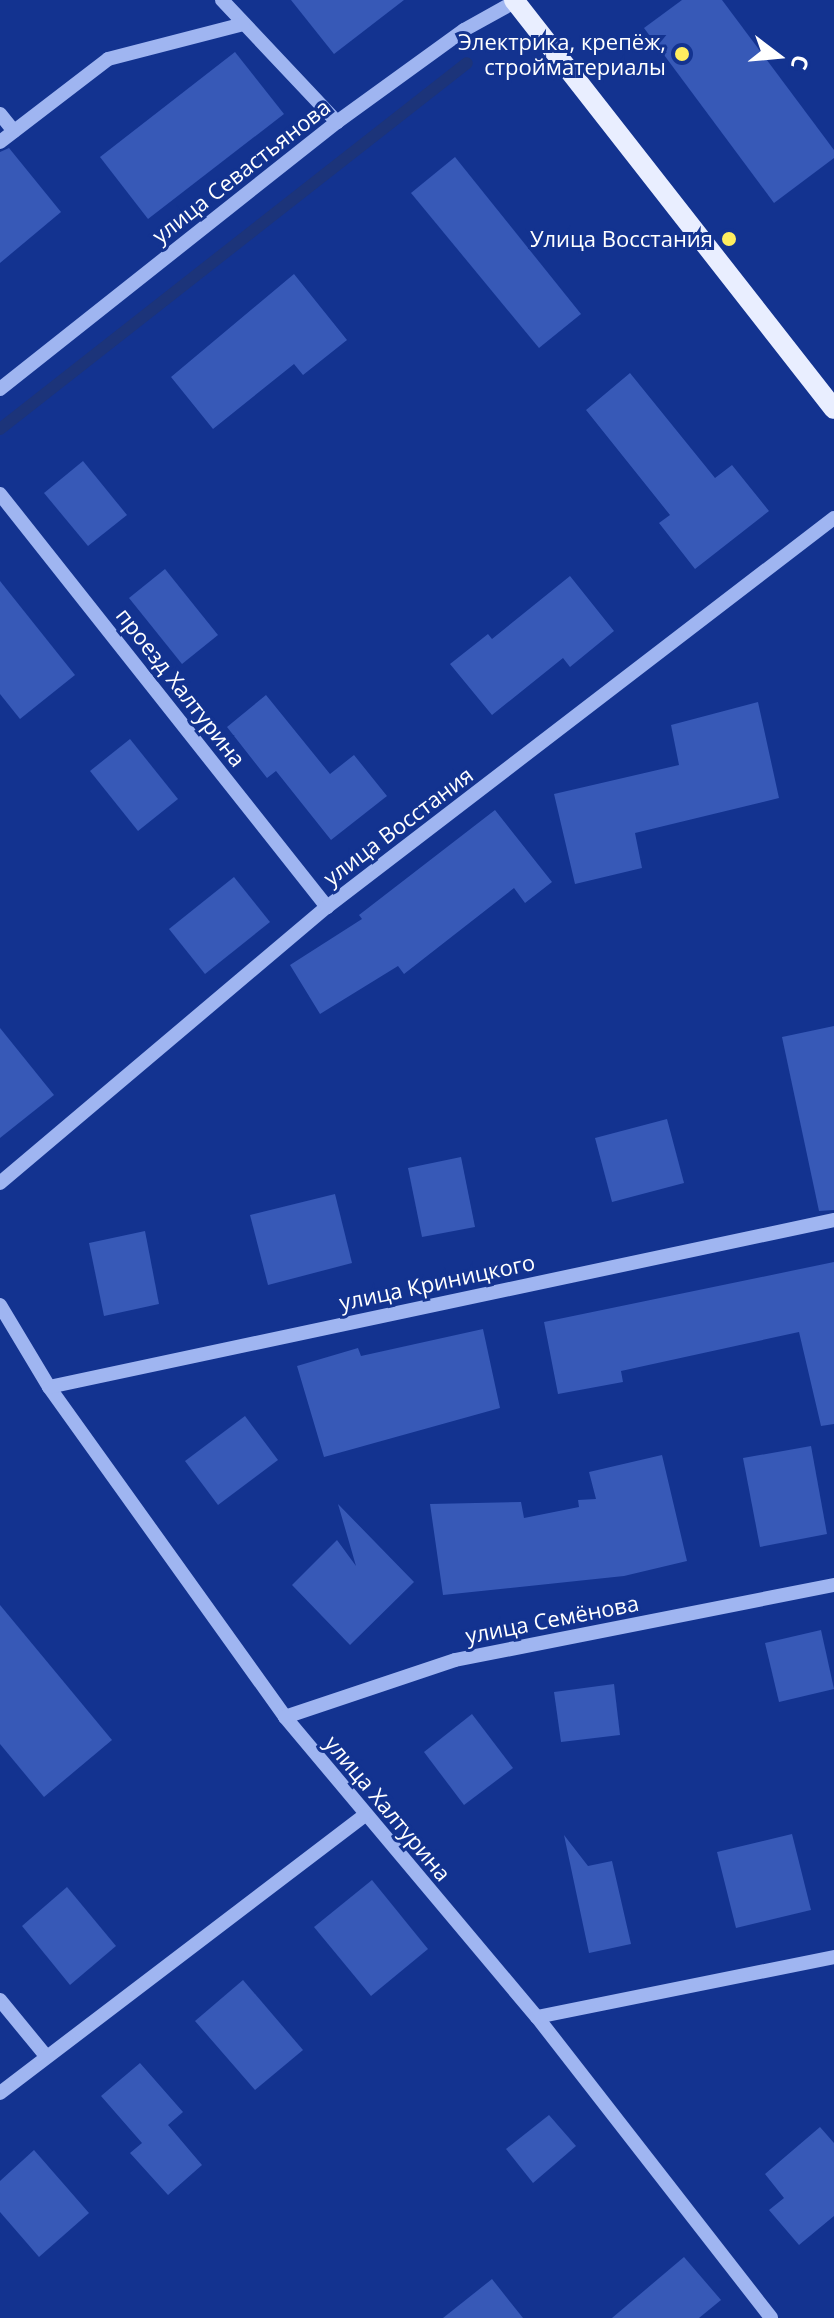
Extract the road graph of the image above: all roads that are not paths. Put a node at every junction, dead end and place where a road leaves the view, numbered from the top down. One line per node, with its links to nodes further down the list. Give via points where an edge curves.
1 (222, 0): 3 (street)
2 (516, 1): 5 (street, улица Севастьянова, via 464,30); 9 (main road)
3 (243, 24): 5 (street); 6 (street, via 108,59)
4 (0, 114): 6 (street)
5 (337, 122): 8 (street, улица Севастьянова)
6 (14, 131): 7 (street)
7 (0, 142)
8 (0, 389)
9 (834, 409)
10 (0, 494): 12 (street, проезд Халтурина)
11 (834, 518): 12 (street, улица Восстания)
12 (327, 907): 13 (street, улица Восстания)
13 (0, 1183)
14 (834, 1220): 16 (street, улица Криницкого)
15 (0, 1305): 16 (street, улица Халтурина)
16 (49, 1387): 18 (street, улица Халтурина)
17 (834, 1585): 18 (street, улица Семёнова, via 455,1660)
18 (285, 1717): 19 (street, улица Халтурина)
19 (363, 1816): 22 (street, улица Халтурина); 23 (street)
20 (834, 1957): 22 (street)
21 (0, 2000): 23 (street)
22 (537, 2017): 25 (street, улица Халтурина)
23 (46, 2056): 24 (street)
24 (0, 2093)
25 (771, 2318)

